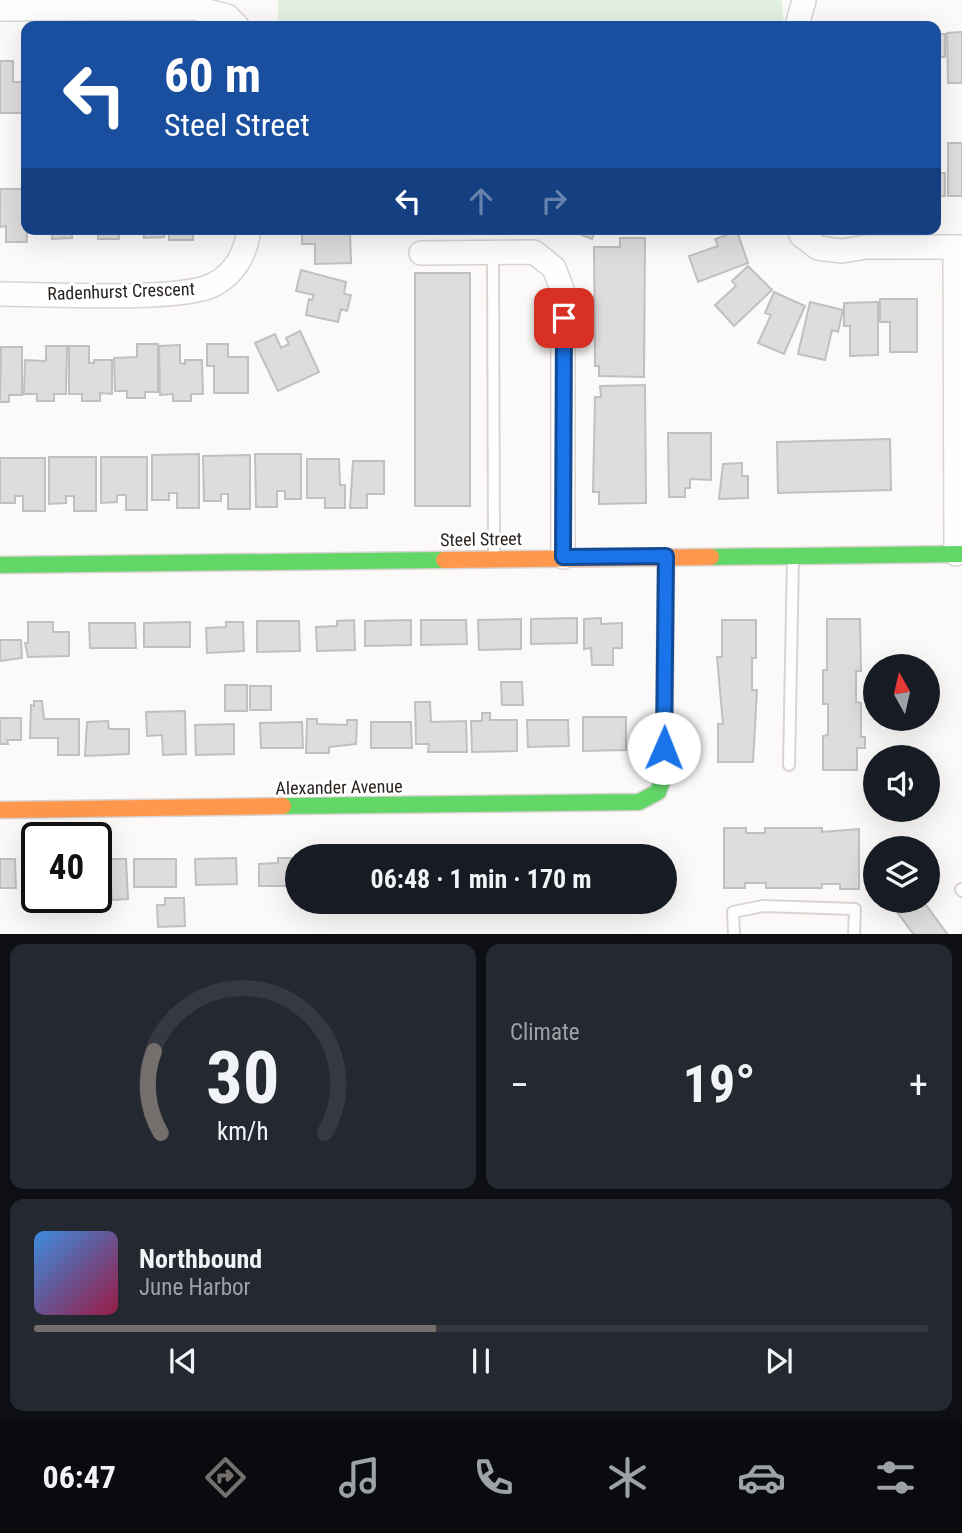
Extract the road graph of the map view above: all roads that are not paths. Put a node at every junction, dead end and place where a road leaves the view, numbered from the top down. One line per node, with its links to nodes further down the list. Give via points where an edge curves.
1 (804, 0): 4 (street)
2 (0, 9): 3 (street, via 195,8)
3 (232, 21)
4 (798, 21)
5 (247, 235): 10 (street, Radenhurst Crescent, via 237,266 211,286 191,292)
6 (801, 235): 7 (street, via 818,248 830,249)
7 (959, 247): 11 (street)
8 (493, 252): 9 (street); 14 (street, via 534,252 554,268 564,292); 15 (lane)
9 (421, 253)
10 (0, 294)
11 (959, 554): 12 (street, Steel Street)
12 (793, 555): 13 (street, Steel Street); 17 (lane)
13 (666, 556): 14 (street, Steel Street); 18 (street, Alexander Avenue, via 664,775 659,792 639,803)
14 (563, 557): 15 (street, Steel Street)
15 (494, 558): 16 (street, Steel Street)
16 (0, 565)
17 (789, 765)
18 (0, 810)
19 (734, 934): 20 (lane, via 733,912 763,906 855,909)
20 (854, 934)

